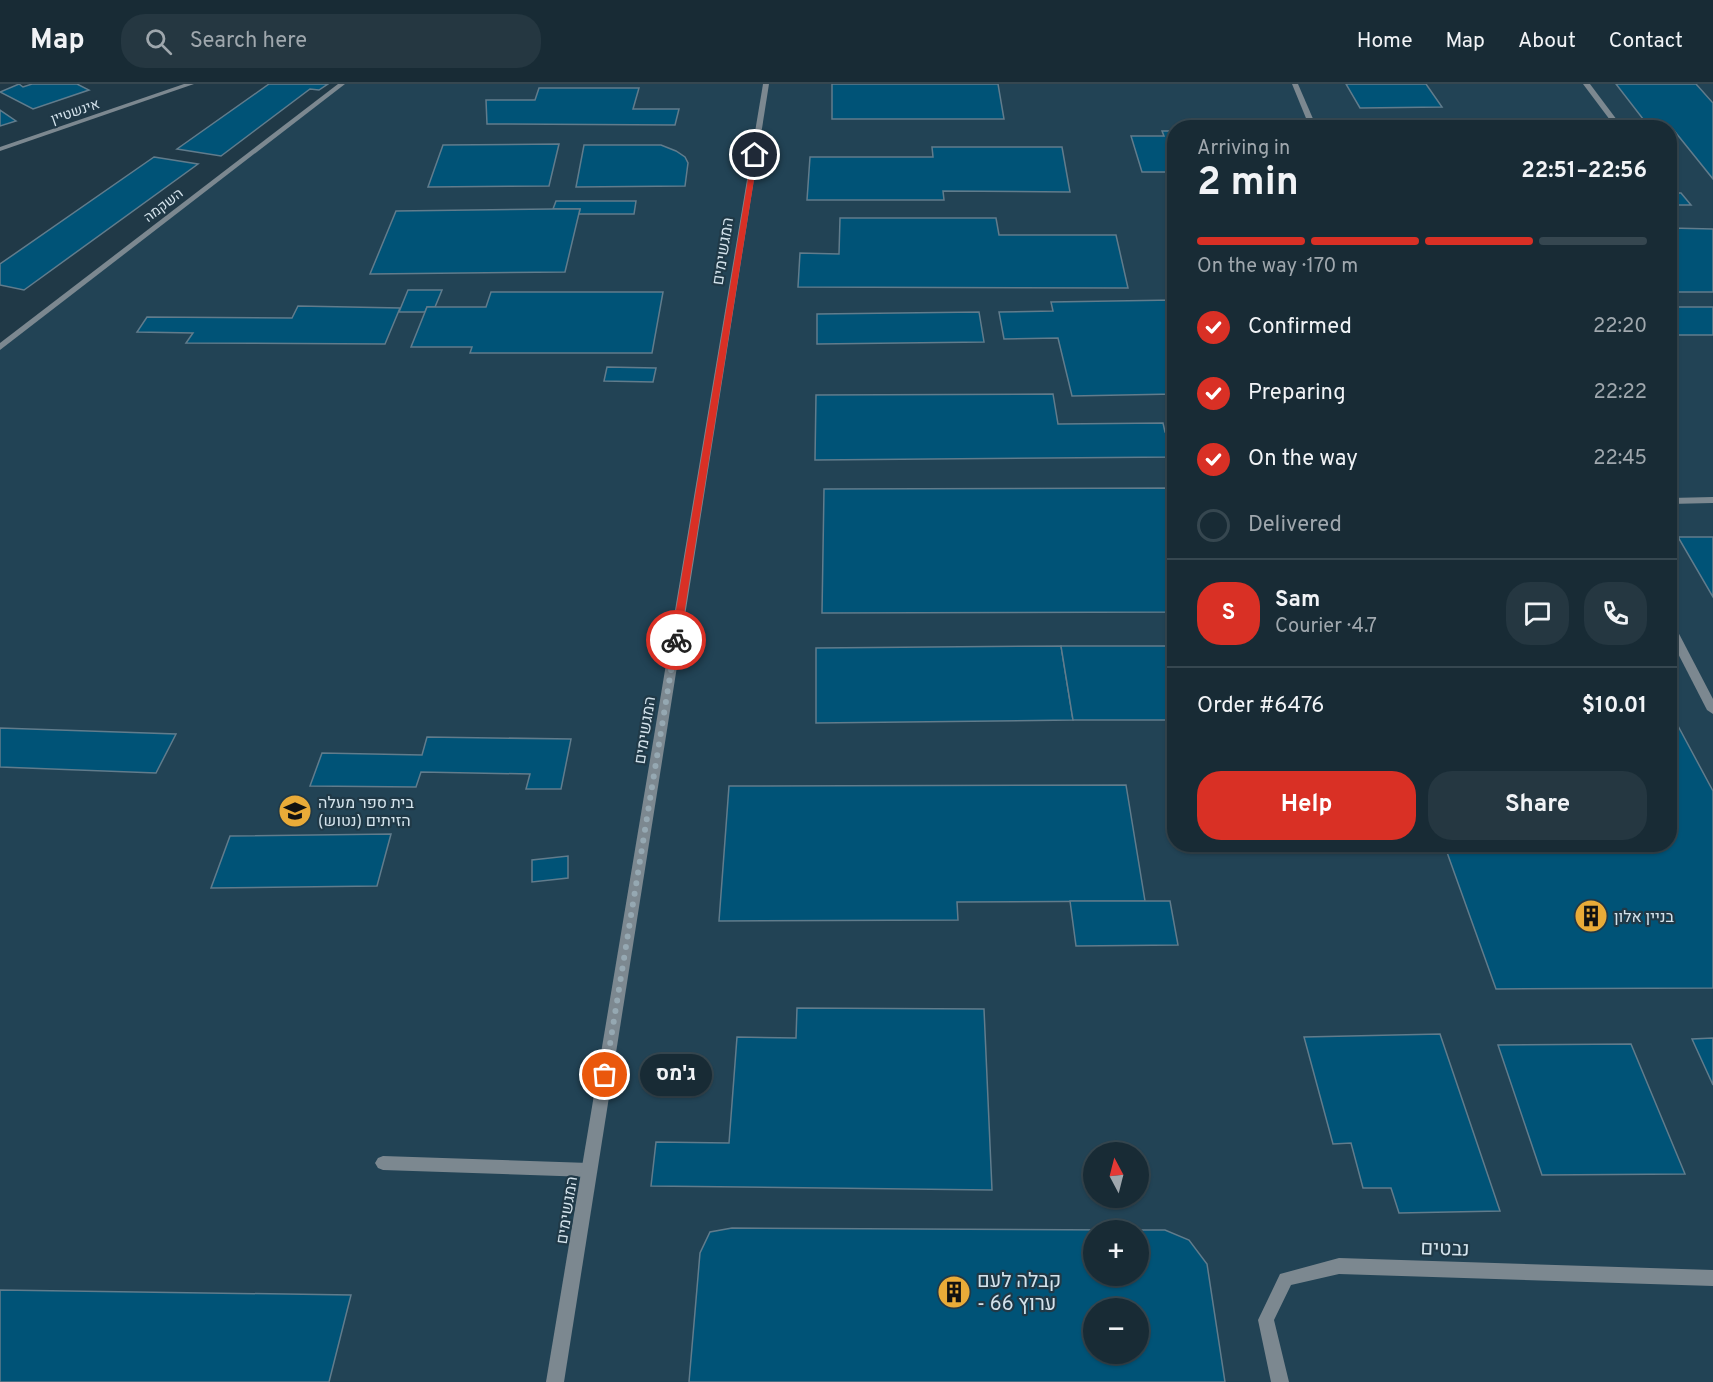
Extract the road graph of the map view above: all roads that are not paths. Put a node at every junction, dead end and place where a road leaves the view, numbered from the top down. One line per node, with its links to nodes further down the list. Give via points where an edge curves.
1 (191, 84): 8 (street, אינשטיין)
2 (342, 84): 9 (street, השקמה)
3 (766, 84): 15 (street, המגשימים)
4 (1295, 84): 6 (street)
5 (1586, 84): 7 (street)
6 (1311, 120)
7 (1614, 120)
8 (0, 149)
9 (0, 347)
10 (1713, 500): 11 (street)
11 (1677, 501)
12 (1677, 641): 13 (street)
13 (1713, 710)
14 (383, 1163): 15 (street)
15 (589, 1170): 17 (street, המגשימים)
16 (1713, 1278): 18 (street, נבטים, via 1339,1266 1286,1279 1266,1320)
17 (555, 1382)
18 (1280, 1382)

